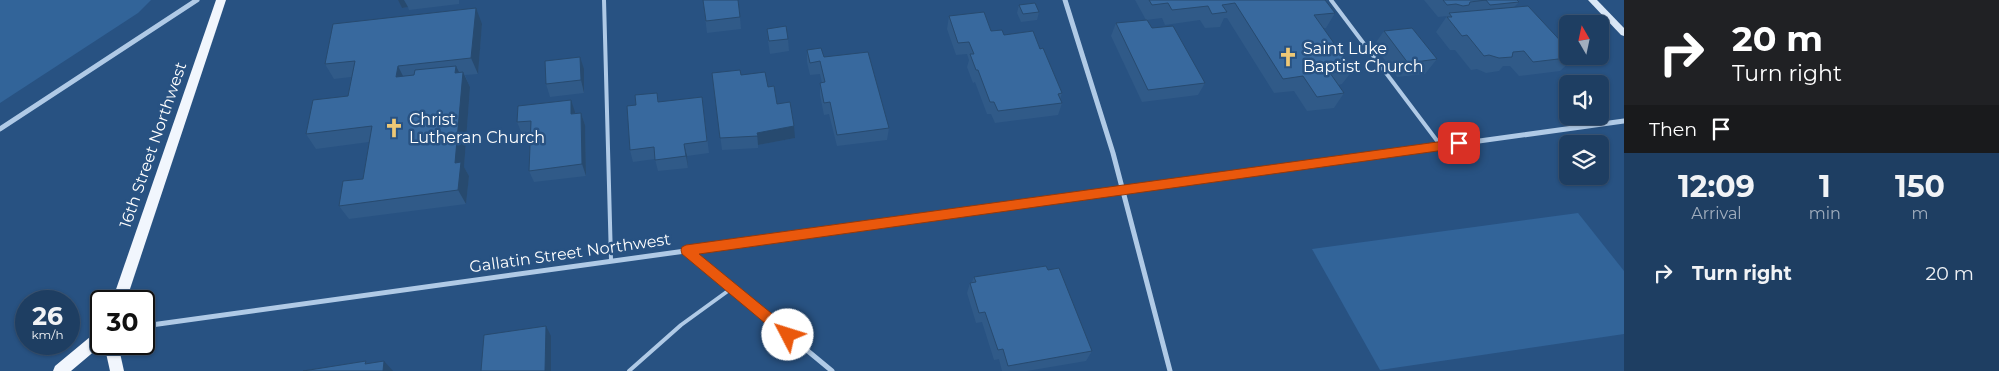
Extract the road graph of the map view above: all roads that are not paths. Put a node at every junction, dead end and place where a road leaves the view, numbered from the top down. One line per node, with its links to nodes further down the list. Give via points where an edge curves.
1 (197, 0): 9 (street)
2 (221, 0): 15 (main road, 16th Street Northwest)
3 (604, 0): 13 (lane)
4 (1065, 0): 11 (street)
5 (1331, 0): 10 (lane)
6 (1592, 0): 7 (street)
7 (1624, 33)
8 (1624, 121): 10 (street, Gallatin Street Northwest)
9 (0, 129)
10 (1441, 146): 11 (street, Gallatin Street Northwest)
11 (1122, 190): 12 (street, Gallatin Street Northwest); 23 (street)
12 (686, 250): 13 (street, Gallatin Street Northwest); 14 (street)
13 (611, 260): 16 (street, Gallatin Street Northwest)
14 (732, 288): 21 (lane, via 681,325); 22 (street)
15 (123, 290)
16 (155, 324)
17 (90, 346): 19 (main road)
18 (114, 355): 20 (main road)
19 (60, 371)
20 (117, 371)
21 (628, 371)
22 (832, 371)
23 (1170, 371)

